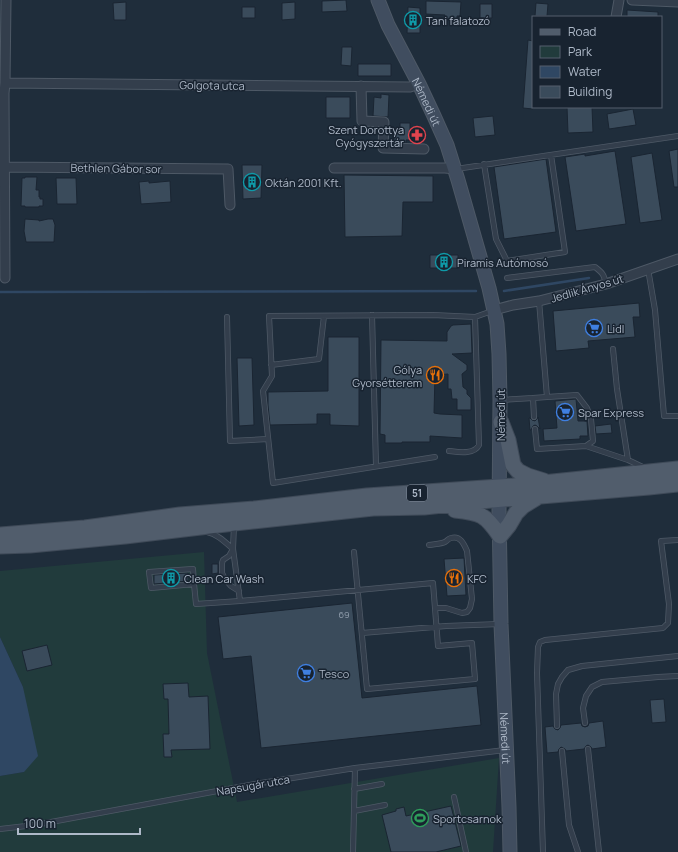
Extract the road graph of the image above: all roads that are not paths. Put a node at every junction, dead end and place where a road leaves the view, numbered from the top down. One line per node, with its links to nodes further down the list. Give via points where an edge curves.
1 (6, 0): 7 (street)
2 (378, 0): 8 (main road, Némedi út)
3 (619, 0): 6 (street)
4 (632, 0): 5 (street)
5 (678, 2)
6 (616, 16)
7 (5, 82): 9 (street, Golgota utca); 10 (street)
8 (419, 84): 9 (street, Golgota utca, via 410,87); 17 (main road, Némedi út)
9 (361, 86): 12 (street, via 362,121 384,122 384,148)
10 (2, 93): 15 (street)
11 (678, 136): 13 (lane)
12 (424, 149)
13 (551, 155): 14 (lane); 14 (lane, via 565,252 507,260 496,239)
14 (484, 164): 17 (lane)
15 (5, 167): 18 (street); 19 (street, Bethlen Gábor sor, via 228,169)
16 (334, 168): 17 (street)
17 (455, 169): 26 (main road, Némedi út)
18 (2, 187): 22 (street)
19 (230, 205)
20 (678, 258): 21 (street, Jedlik Ányos út)
21 (648, 269): 24 (street, Jedlik Ányos út); 36 (lane, via 655,310 664,416)
22 (5, 278)
23 (507, 278): 24 (lane, via 595,267 604,275)
24 (606, 284): 25 (street, Jedlik Ányos út)
25 (538, 301): 26 (street, Jedlik Ányos út); 33 (lane)
26 (494, 310): 29 (lane); 35 (main road, Némedi út)
27 (372, 315): 28 (lane); 29 (lane); 45 (lane)
28 (324, 316): 32 (lane, via 319,359); 32 (lane, via 269,316)
29 (475, 317): 42 (lane, via 479,445 473,451)
30 (227, 318): 40 (lane, via 230,442)
31 (613, 349): 44 (lane)
32 (271, 365): 40 (lane, via 272,376 263,391)
33 (547, 397): 34 (lane); 41 (lane, via 577,395 587,408 591,419 593,441)
34 (533, 398): 35 (lane); 37 (lane)
35 (500, 400): 38 (main road, Némedi út)
36 (678, 416)
37 (534, 417)
38 (501, 422): 48 (main road, via 513,465 528,476); 50 (main road, Némedi út)
39 (535, 429): 41 (lane, via 536,449)
40 (268, 439): 45 (lane, via 273,483)
41 (586, 446): 44 (lane)
42 (449, 452)
43 (435, 457): 45 (lane)
44 (628, 460): 47 (lane)
45 (376, 466)
46 (678, 469): 47 (main road, 51)
47 (652, 471): 48 (main road, 51)
48 (550, 483): 50 (main road, 51)
49 (678, 484): 51 (main road, 51)
50 (499, 493): 51 (main road, 51); 52 (main road, 51, via 480,501); 53 (main road, 51, via 367,496); 58 (main road, Némedi út)
51 (538, 496): 58 (main road, via 516,513)
52 (424, 507): 55 (main road, 51, via 374,508); 58 (main road, via 473,512 484,517)
53 (254, 509): 54 (main road, 51); 55 (lane)
54 (215, 512): 55 (lane); 57 (main road, 51, via 85,528)
55 (234, 523): 56 (main road, 51); 62 (lane)
56 (188, 529): 61 (main road, 51); 62 (lane, via 212,533)
57 (0, 535)
58 (500, 536): 69 (main road, Némedi út)
59 (678, 540): 89 (lane, via 661,541 668,604 668,623 663,628 540,642 537,673)
60 (429, 545): 68 (lane, via 456,538 464,544 472,599 467,612)
61 (0, 546)
62 (233, 550): 66 (lane); 66 (lane, via 223,560 222,573 228,583)
63 (354, 552): 65 (lane)
64 (194, 584): 64 (lane, via 151,588 149,572 193,569); 67 (lane, via 196,604)
65 (358, 590): 67 (lane); 68 (lane, via 433,583); 71 (lane)
66 (239, 591): 67 (lane)
67 (240, 601)
68 (435, 608): 70 (lane)
69 (502, 624): 70 (lane); 76 (main road, Némedi út)
70 (437, 626): 71 (lane); 71 (lane, via 438,646 472,643 475,679 367,689)
71 (362, 633)
72 (678, 656): 75 (lane, via 582,666 568,670 558,684 556,694)
73 (678, 676): 74 (lane, via 602,682 592,687 583,708)
74 (585, 723)
75 (557, 726)
76 (507, 749): 79 (lane, Napsugár utca); 88 (main road, Némedi út)
77 (588, 749): 91 (lane)
78 (562, 752): 90 (lane, via 569,825)
79 (355, 768): 81 (lane); 85 (lane, Napsugár utca)
80 (382, 784): 81 (lane)
81 (354, 789): 84 (lane)
82 (454, 797): 87 (lane)
83 (385, 805): 84 (lane)
84 (354, 811): 86 (lane)
85 (0, 829)
86 (353, 852)
87 (466, 852)
88 (510, 852)
89 (542, 852)
90 (578, 852)
91 (599, 852)

